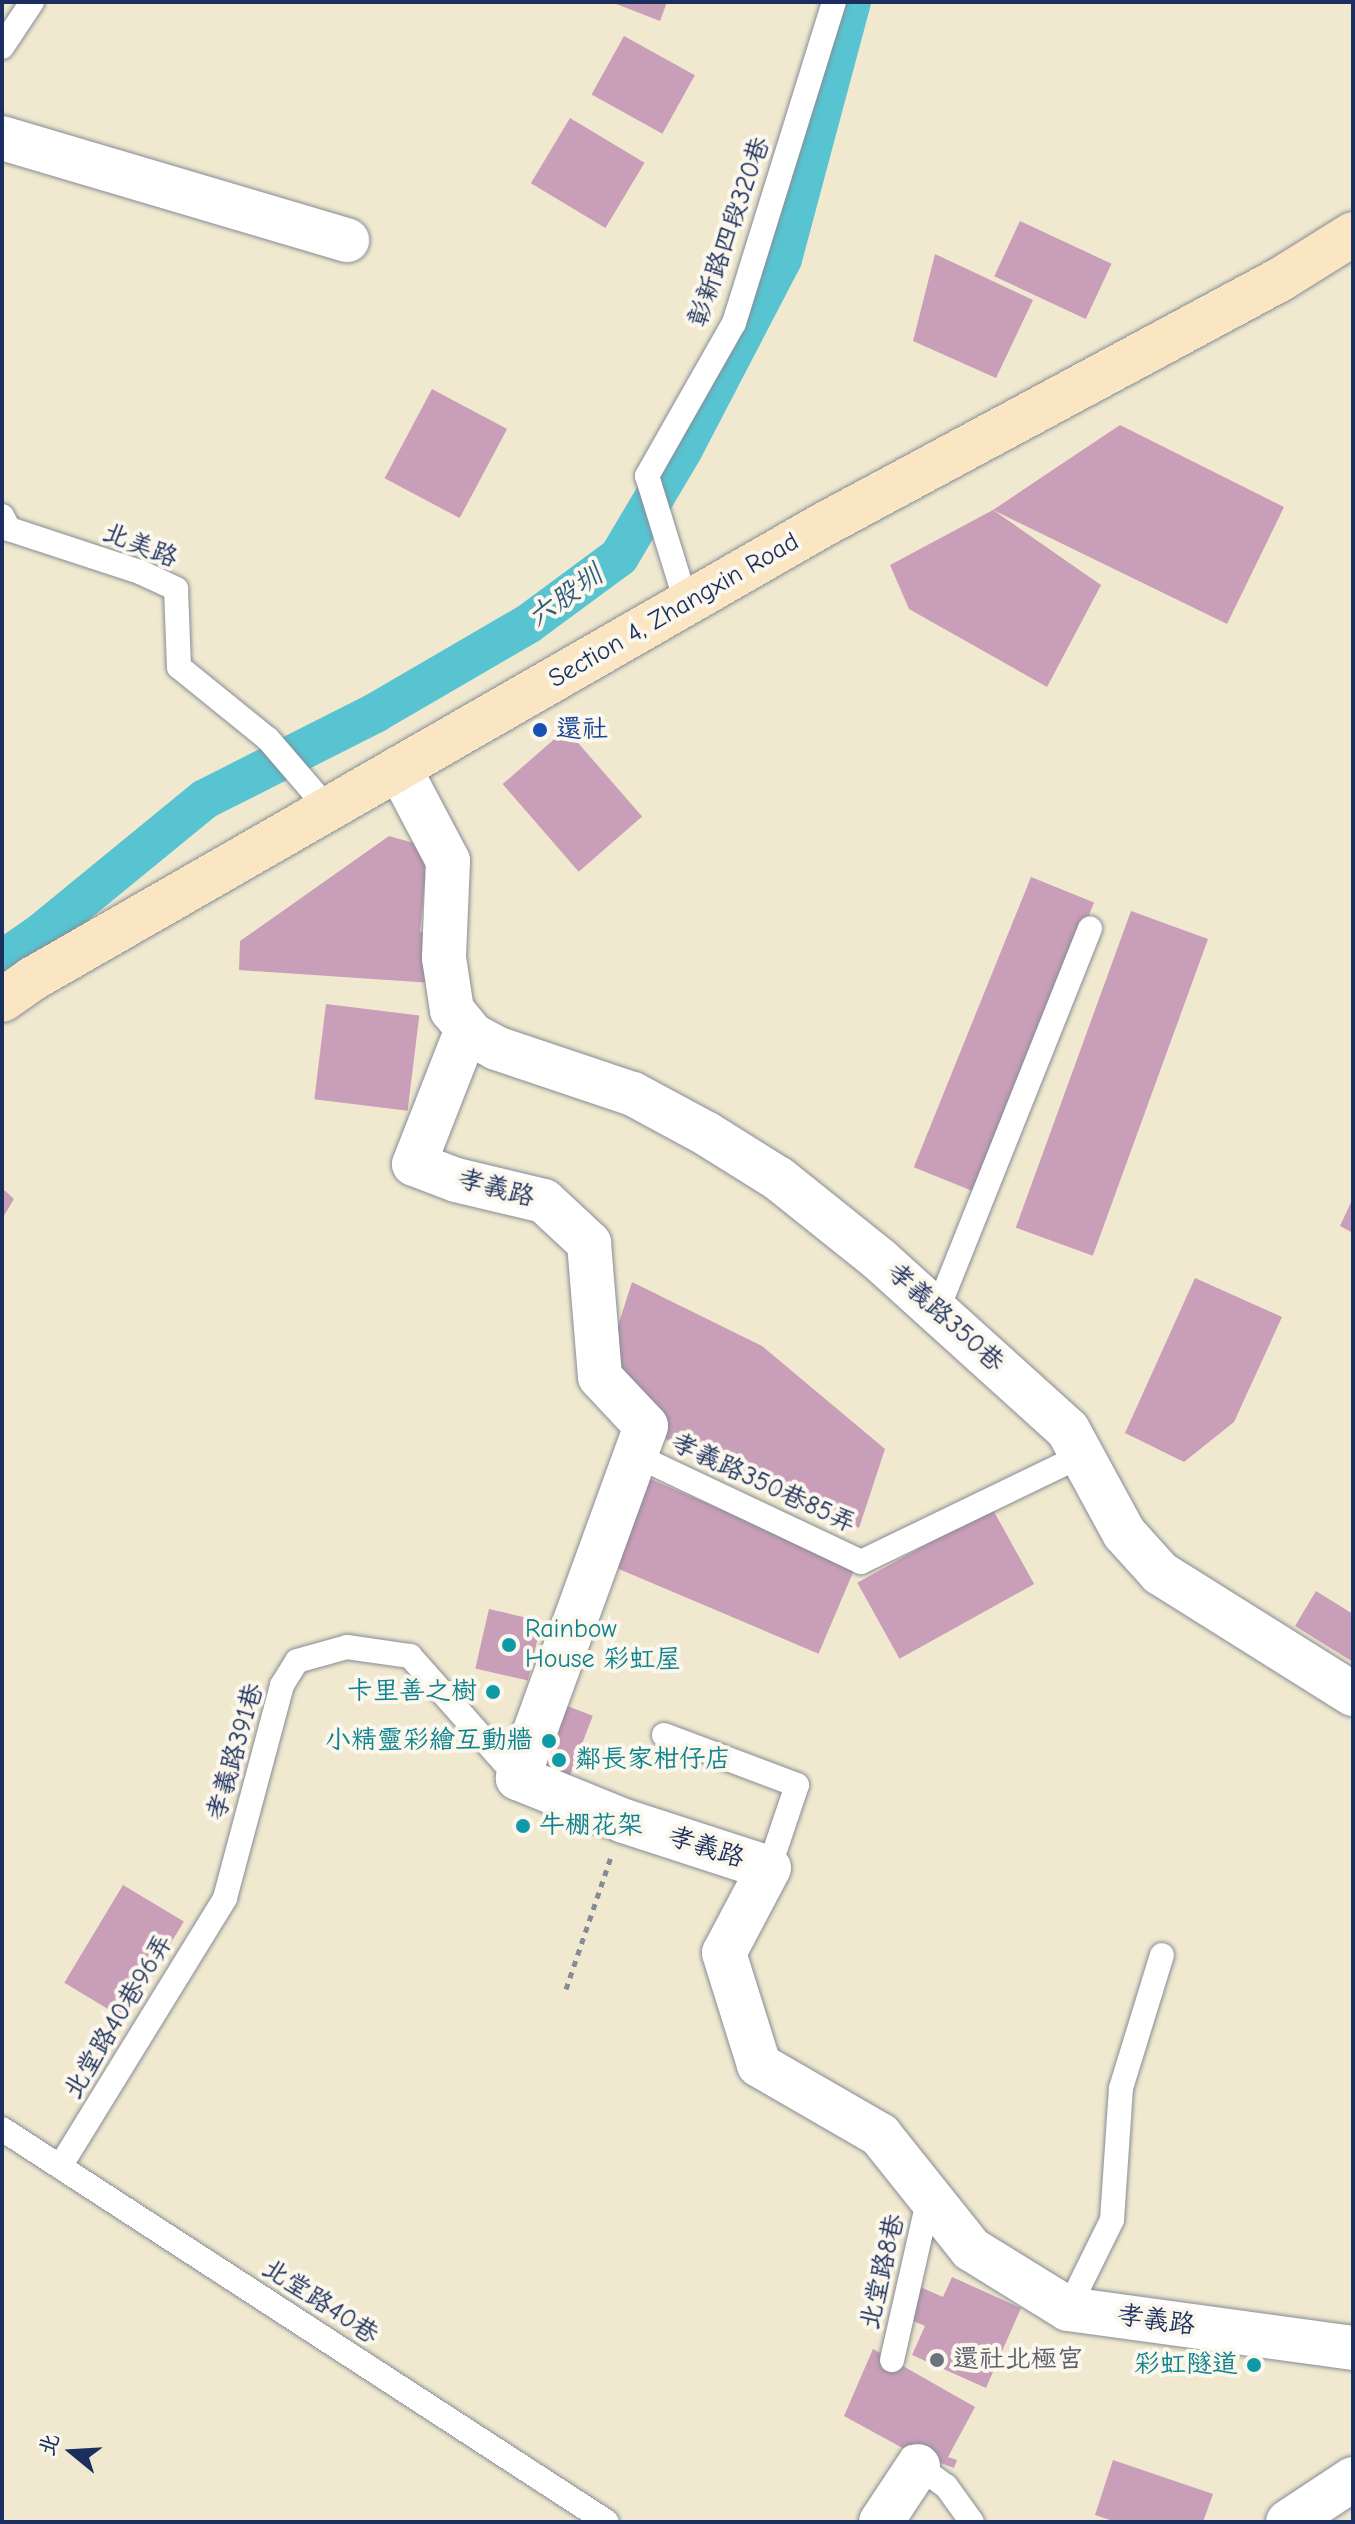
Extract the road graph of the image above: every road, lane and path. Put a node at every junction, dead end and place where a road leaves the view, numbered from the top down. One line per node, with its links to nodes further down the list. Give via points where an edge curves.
1 (32, 2): 3 (lane)
2 (834, 2): 8 (lane, 彰新路四段320巷, via 734,323 647,476)
3 (2, 47)
4 (2, 138): 6 (street)
5 (1353, 234): 8 (street, Section 4, Zhangxin Road, via 1281,279 821,526)
6 (347, 240)
7 (2, 516): 10 (lane, 北美路, via 9,529 176,589 179,667 268,739)
8 (687, 604): 9 (street, Section 4, Zhangxin Road)
9 (399, 768): 10 (street, Section 4, Zhangxin Road); 13 (street, via 448,861 444,958 452,1010)
10 (328, 809): 12 (street, Section 4, Zhangxin Road)
11 (1090, 929): 14 (lane)
12 (2, 1000)
13 (467, 1029): 14 (street, 孝義路350巷, via 496,1048 633,1094 707,1134 779,1179); 15 (street, 孝義路, via 414,1164 544,1201 589,1243 600,1377 646,1426)
14 (937, 1311): 16 (street, 孝義路350巷, via 1068,1430)
15 (635, 1455): 16 (lane, 孝義路350巷85弄, via 861,1562); 19 (street, 孝義路)
16 (1082, 1455): 17 (street, 孝義路350巷, via 1124,1533 1160,1573)
17 (1353, 1694)
18 (664, 1735): 21 (lane, via 797,1785)
19 (518, 1778): 20 (street, 孝義路); 22 (lane, 孝義路391巷, via 410,1656 347,1647 297,1661 282,1685)
20 (624, 1821): 21 (street, 孝義路); 24 (path)
21 (769, 1868): 27 (street, 孝義路, via 724,1953 759,2065 880,2135)
22 (225, 1898): 26 (lane, 北堂路40巷96弄)
23 (1162, 1955): 28 (lane, via 1121,2088 1112,2220)
24 (566, 1989)
25 (2, 2129): 26 (lane, 北堂路40巷)
26 (61, 2165): 33 (lane, 北堂路40巷)
27 (929, 2197): 28 (street, 孝義路, via 971,2249); 30 (lane, 北堂路8巷)
28 (1068, 2309): 29 (street, 孝義路)
29 (1353, 2348)
30 (892, 2360)
31 (913, 2458): 34 (street); 35 (lane, via 946,2486)
32 (1353, 2479): 36 (street)
33 (607, 2522)
34 (881, 2522)
35 (972, 2522)
36 (1288, 2522)

